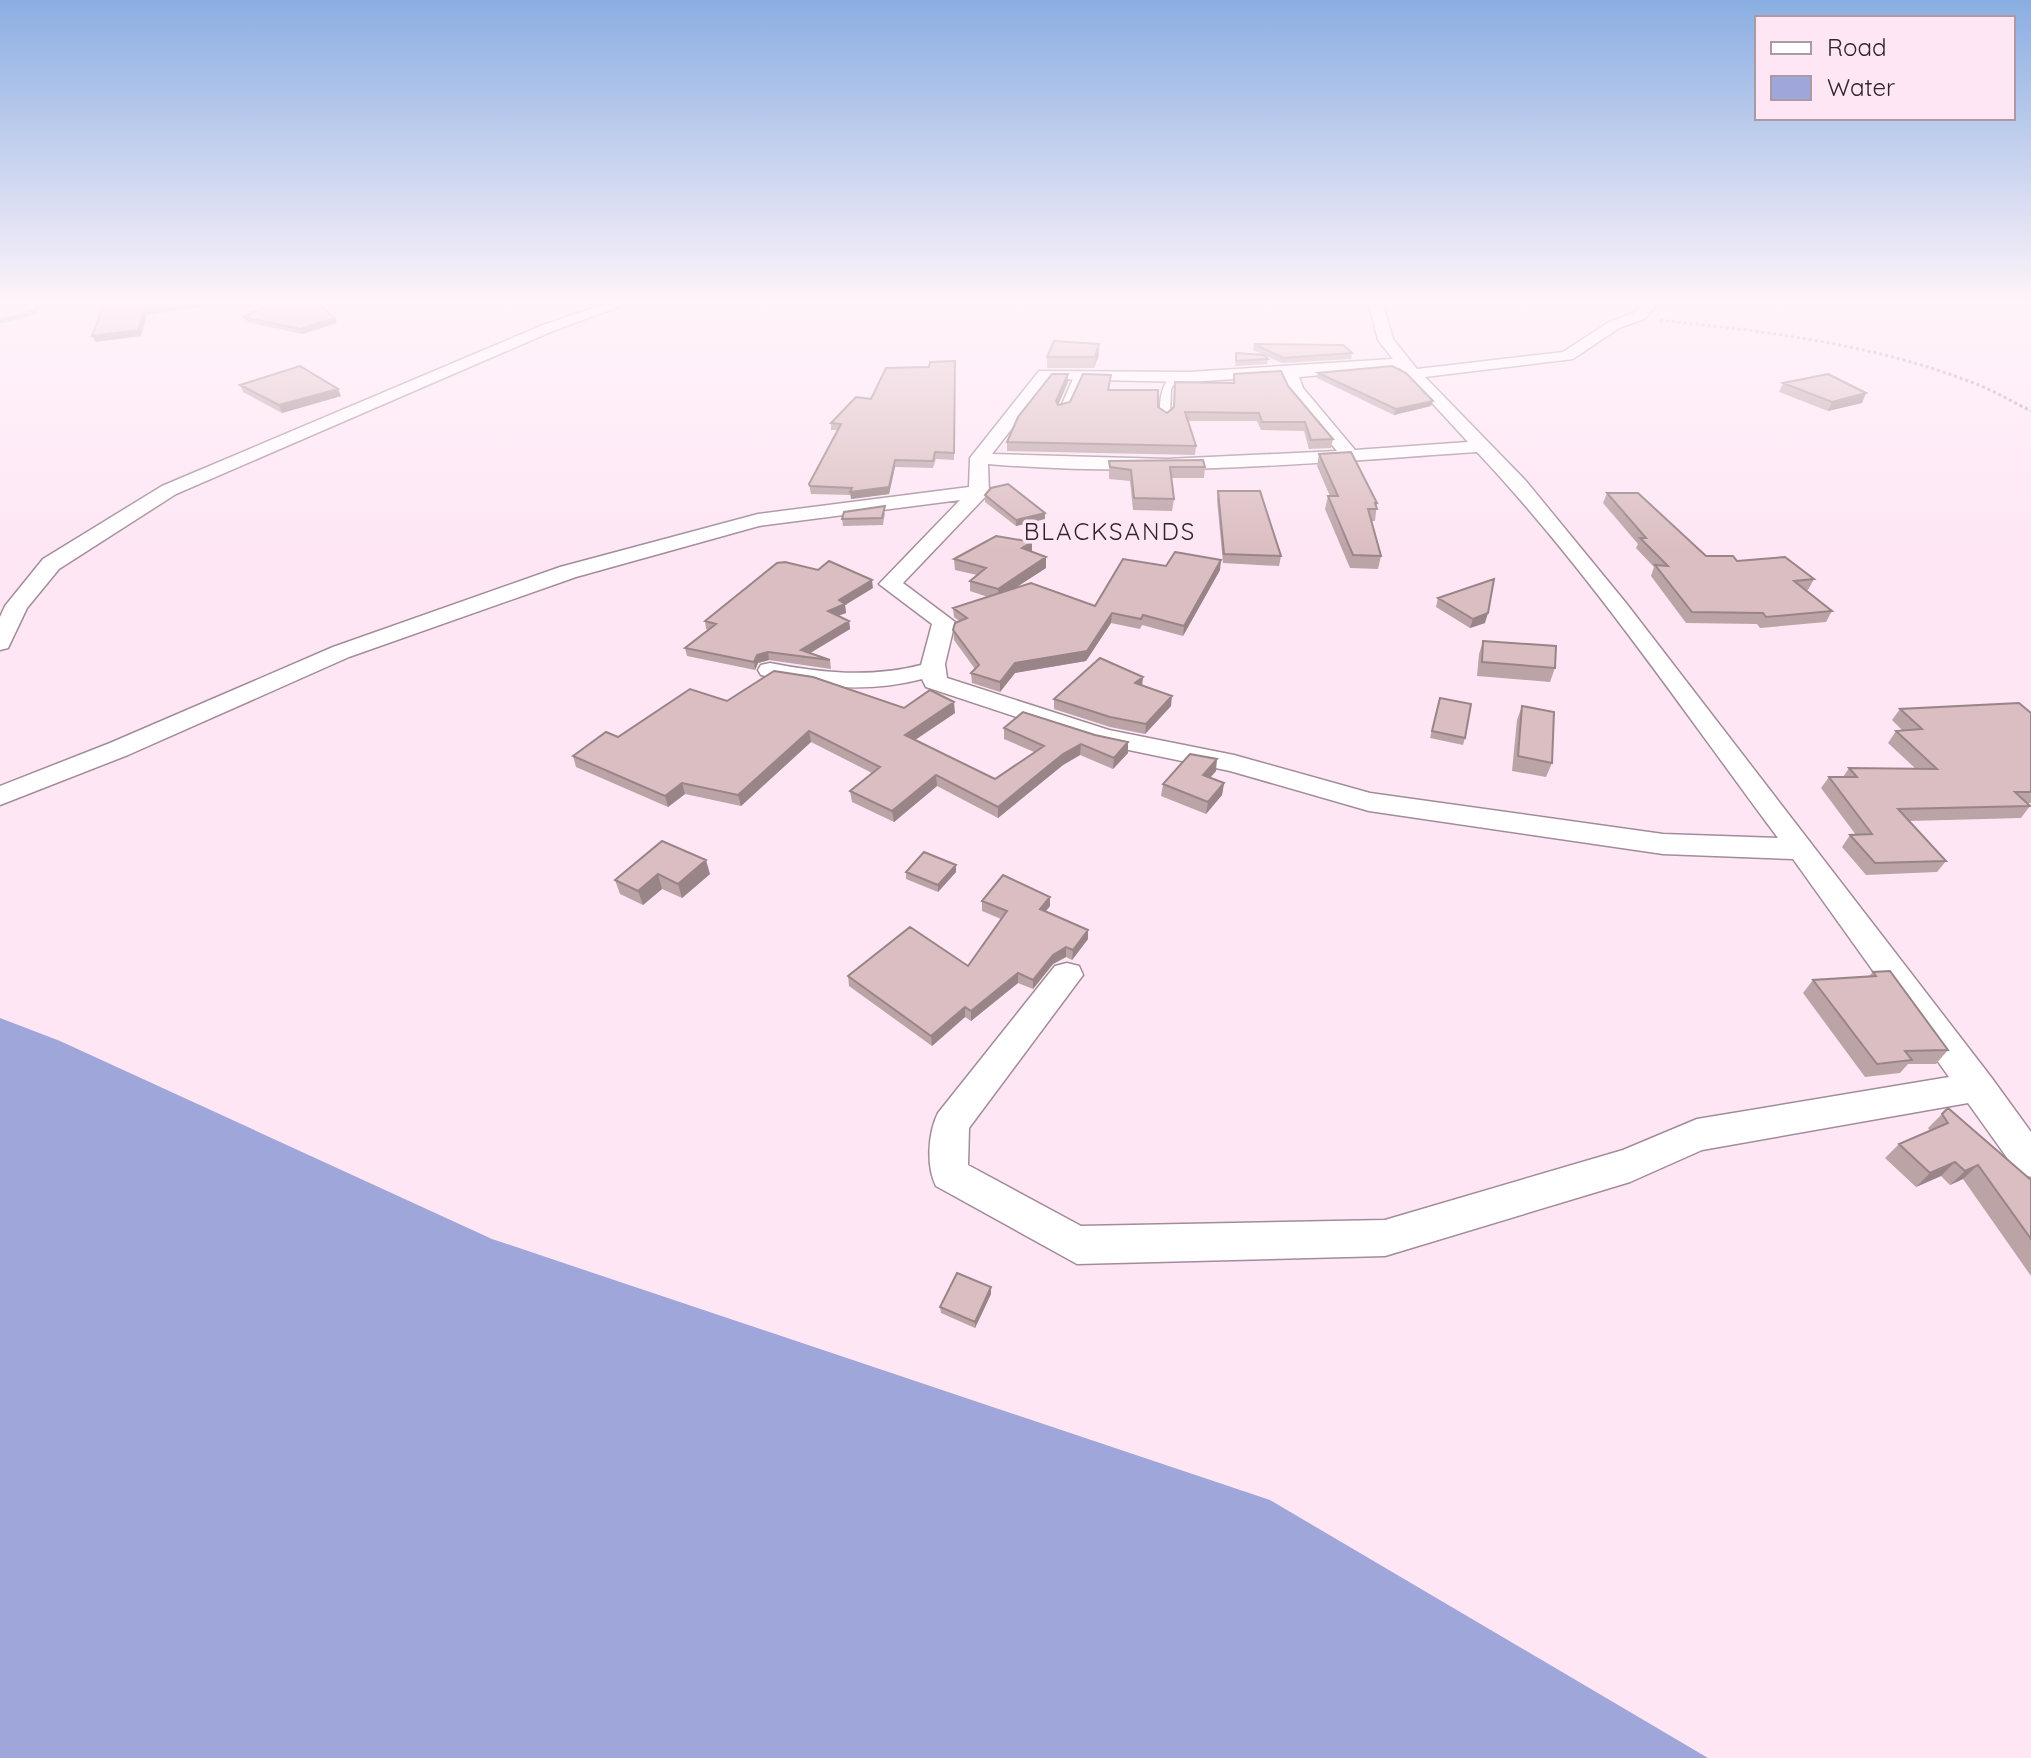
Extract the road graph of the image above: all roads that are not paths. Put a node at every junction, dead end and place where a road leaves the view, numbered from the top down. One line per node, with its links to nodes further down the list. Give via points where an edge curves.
1 (412, 386): 13 (street, via 169,490 51,564 16,606)
2 (1036, 386): 11 (street)
3 (1073, 386): 7 (lane)
4 (1167, 386): 8 (lane)
5 (1294, 386): 10 (street)
6 (1425, 386): 9 (street)
7 (1062, 409)
8 (1165, 416)
9 (1481, 446): 10 (street); 17 (street, via 1618,608)
10 (1350, 455): 11 (street, via 1091,466)
11 (979, 458): 12 (street)
12 (979, 492): 14 (street, via 890,584 944,622); 16 (street, via 758,520 568,572 341,652)
13 (0, 643)
14 (933, 669): 15 (street, via 859,683); 17 (street, via 935,682 1104,737 1234,763 1369,802 1663,844)
15 (770, 670)
16 (0, 796)
17 (1801, 849): 19 (street)
18 (1067, 975): 19 (street, via 951,1124 949,1174 1077,1245 1385,1238 1630,1165 1697,1135)
19 (1978, 1087): 20 (street)
20 (2031, 1161)

